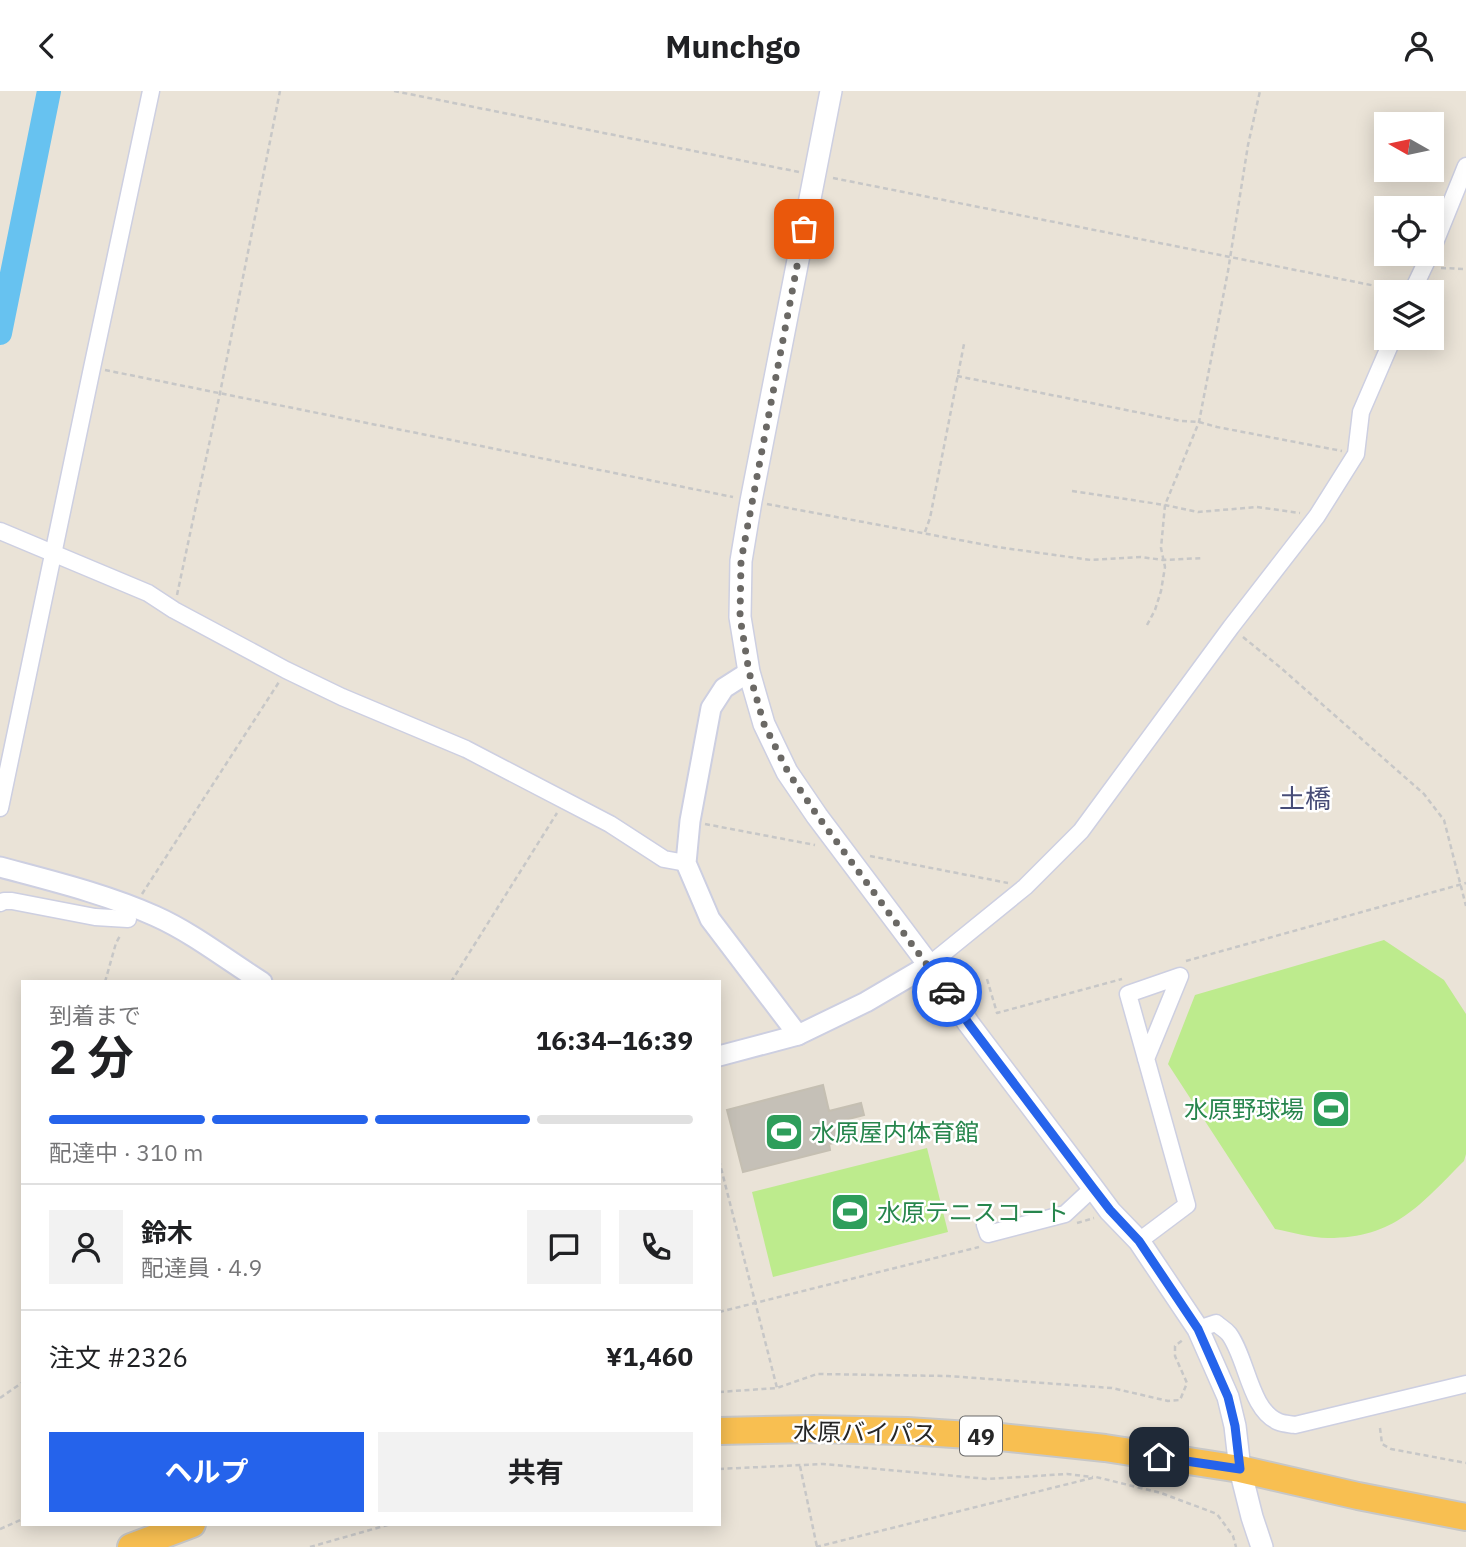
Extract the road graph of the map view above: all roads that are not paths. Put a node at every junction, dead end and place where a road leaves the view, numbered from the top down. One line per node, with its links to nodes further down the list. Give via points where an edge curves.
1 (151, 91): 7 (street)
2 (831, 91): 8 (main road, via 741,561 740,617)
3 (1466, 166): 4 (street)
4 (1444, 220)
5 (1387, 350): 14 (street, via 1361,412 1356,454 1317,516 1081,831 1025,887)
6 (0, 531): 7 (street)
7 (50, 551): 9 (street); 10 (street, via 148,593 342,697 466,749 610,824 664,859)
8 (749, 672): 10 (street, via 724,688 710,708); 14 (main road, via 764,724 788,772)
9 (0, 808)
10 (686, 863): 16 (street, via 710,919)
11 (0, 867): 13 (street, via 81,888)
12 (0, 903): 13 (street, via 12,901 95,917)
13 (131, 913): 15 (street, via 155,916 180,929)
14 (929, 965): 16 (street); 19 (main road)
15 (259, 980)
16 (798, 1035): 17 (street)
17 (721, 1055)
18 (1146, 1059): 18 (street, via 1128,994 1180,976 1170,1000); 21 (street, via 1187,1205)
19 (1093, 1188): 20 (street, via 1065,1214 988,1234); 21 (main road)
20 (985, 1225)
21 (1139, 1241): 22 (main road)
22 (1198, 1329): 23 (street, via 1216,1324 1227,1332 1260,1406 1281,1424 1295,1425); 25 (main road, via 1228,1397)
23 (1466, 1384)
24 (721, 1431): 25 (highway, 水原バイパス / 49, via 907,1431 1000,1437)
25 (1240, 1469): 26 (highway, 水原バイパス / 49); 29 (main road)
26 (1466, 1517)
27 (185, 1526): 28 (highway)
28 (131, 1547)
29 (1262, 1547)

